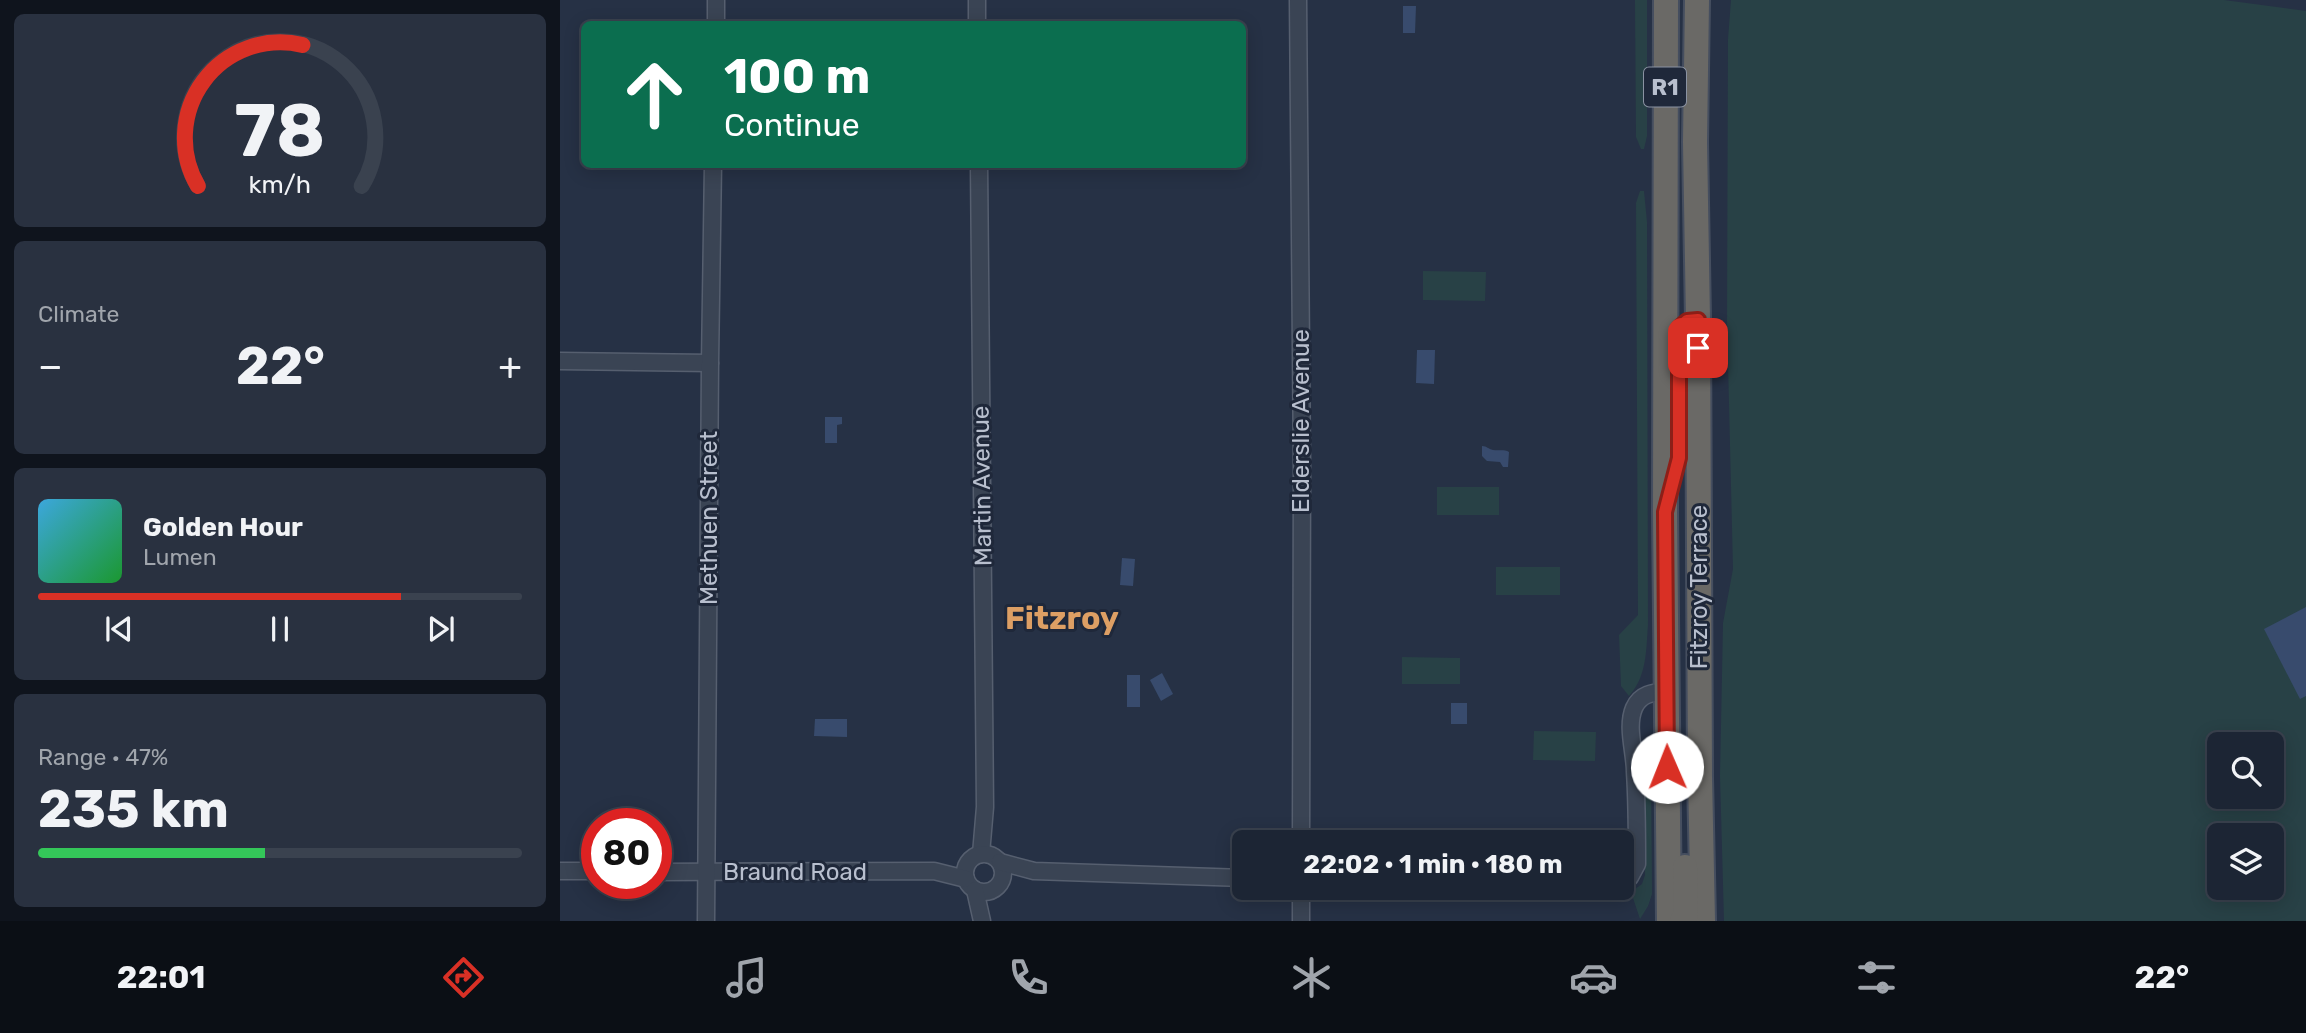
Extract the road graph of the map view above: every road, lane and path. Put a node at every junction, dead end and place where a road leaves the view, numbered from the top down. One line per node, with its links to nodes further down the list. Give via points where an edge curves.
1 (716, 0): 6 (street)
2 (977, 0): 7 (street)
3 (1298, 0): 19 (street, Elderslie Avenue)
4 (1666, 0): 11 (highway, Fitzroy Terrace / R1)
5 (1697, 0): 8 (highway, Fitzroy Terrace / R1)
6 (716, 21)
7 (977, 21)
8 (1695, 142): 11 (highway); 12 (highway, Fitzroy Terrace / R1)
9 (713, 168): 14 (street, Methuen Street)
10 (979, 168): 20 (street, Martin Avenue)
11 (1664, 173): 15 (highway, Fitzroy Terrace / R1)
12 (1698, 320): 15 (highway, via 1679,328 1679,458); 16 (highway, Fitzroy Terrace / R1)
13 (560, 361): 14 (street)
14 (710, 363): 27 (street, Methuen Street)
15 (1665, 512): 17 (highway, Fitzroy Terrace / R1)
16 (1699, 567): 17 (highway, via 1682,613 1682,675); 18 (highway, Fitzroy Terrace / R1)
17 (1666, 692): 21 (street, via 1652,692 1639,700 1631,724); 36 (highway, Fitzroy Terrace / R1)
18 (1699, 777): 37 (highway, via 1685,838 1686,915); 38 (highway, Fitzroy Terrace / R1)
19 (1301, 830)
20 (986, 858): 24 (street, Braund Road); 25 (street); 29 (street, via 965,872); 30 (street, via 1004,872)
21 (1634, 870)
22 (560, 871): 23 (street)
23 (581, 871)
24 (934, 871): 27 (street, Braund Road); 29 (street, Braund Road)
25 (1034, 871): 28 (street); 30 (street)
26 (672, 872): 27 (street, Braund Road)
27 (707, 872): 32 (street, Methuen Street)
28 (1232, 878)
29 (970, 884): 30 (street, via 981,892); 33 (street)
30 (997, 887): 34 (street)
31 (1301, 900): 35 (street)
32 (706, 921)
33 (982, 921)
34 (989, 921)
35 (1301, 921)
36 (1669, 921)
37 (1682, 921)
38 (1703, 921)

